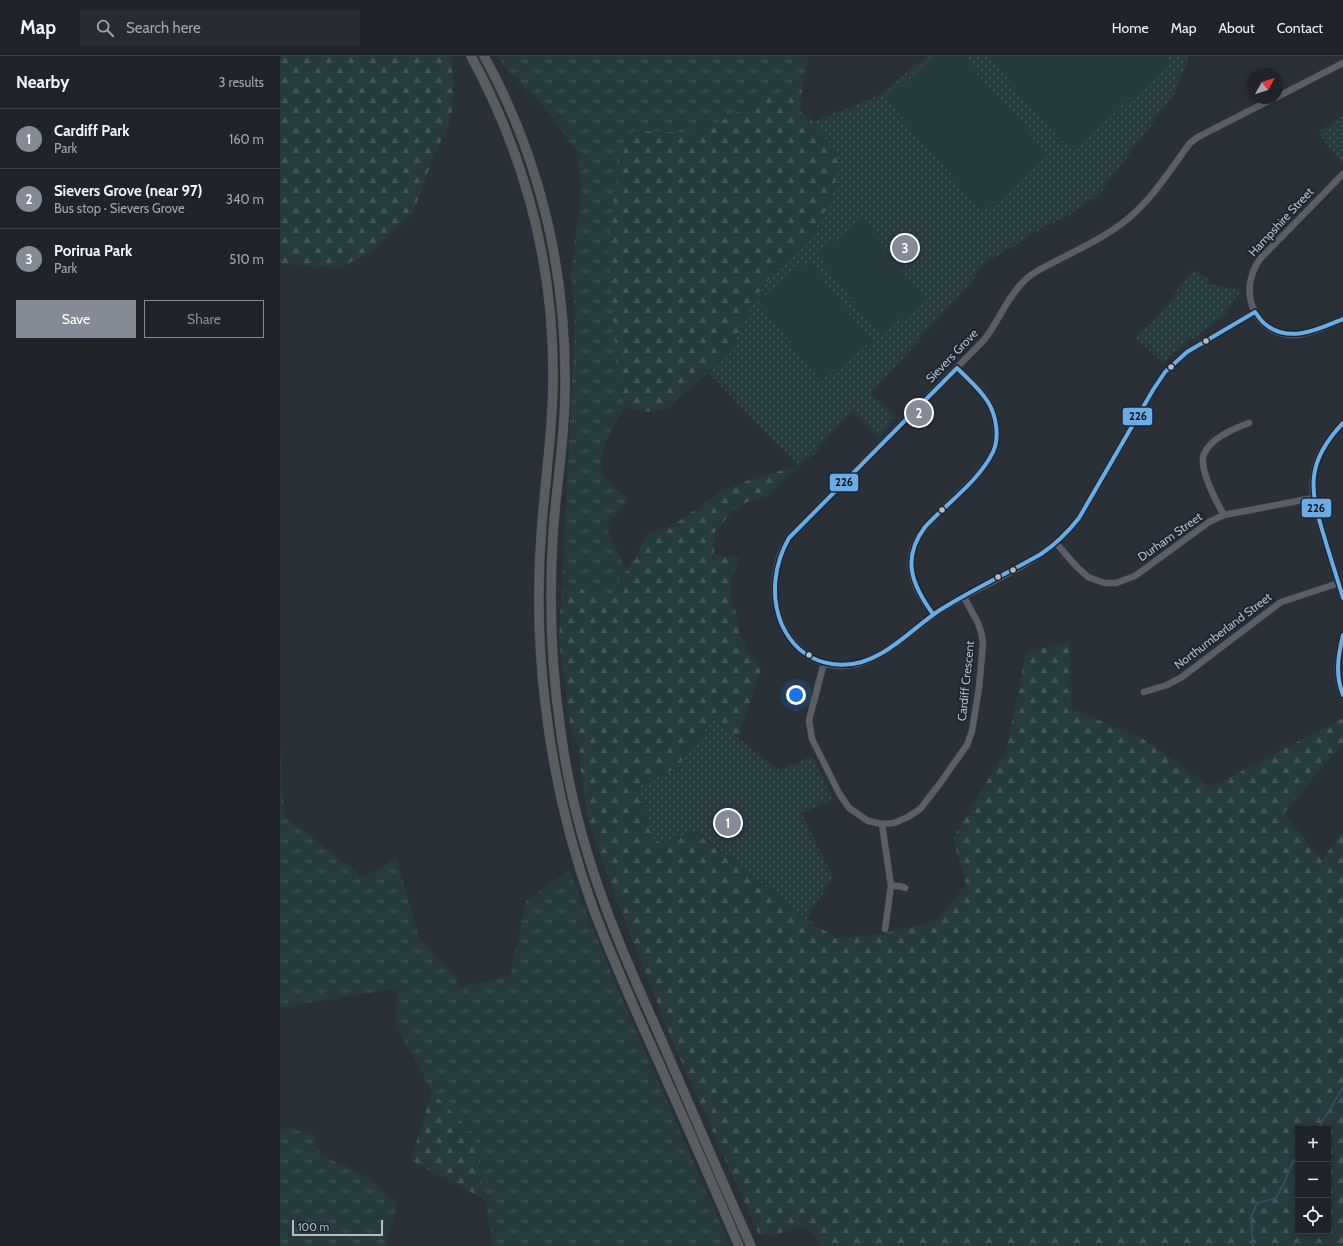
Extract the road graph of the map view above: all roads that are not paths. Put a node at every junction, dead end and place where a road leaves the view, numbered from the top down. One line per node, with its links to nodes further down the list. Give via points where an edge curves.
1 (471, 56): 27 (highway, via 498,110 519,165 536,225 547,283 552,325 553,381 551,433 542,523 539,616 545,703 562,800 584,882 612,955)
2 (484, 56): 28 (highway, via 517,123 540,190 556,259 562,307 565,395 553,533 551,610 558,709 574,803 589,858 618,941)
3 (1343, 63): 4 (street)
4 (1283, 94)
5 (1262, 104): 9 (street, Sievers Grove, via 1190,143 1152,194 1115,229 1042,268 1024,281 1014,292 990,333)
6 (1343, 174): 7 (street, Hampshire Street, via 1256,265 1250,278 1249,289)
7 (1255, 312): 8 (street, Hampshire Street, via 1269,327 1288,334 1304,334); 14 (street, Sievers Grove, via 1187,352 1165,372 1079,518)
8 (1343, 319)
9 (957, 368): 18 (street, via 979,390 990,406 996,437 993,451 985,464 918,536 914,545 910,561 913,578); 20 (street, Sievers Grove, via 789,538 782,549 775,584 776,605 781,623 793,642 809,656)
10 (1249, 423): 13 (street, via 1214,441 1204,454 1203,463 1211,490)
11 (1343, 423): 12 (street, via 1323,447 1317,461 1313,476)
12 (1313, 498): 13 (street, Durham Street); 15 (street)
13 (1224, 515): 14 (street, Durham Street, via 1209,522 1135,576 1116,583 1104,583 1088,577)
14 (1056, 543): 16 (street, Sievers Grove)
15 (1339, 583): 17 (street); 21 (street, Northumberland Street, via 1281,602 1182,677)
16 (964, 597): 18 (street, Sievers Grove); 23 (street, Cardiff Crescent, via 978,623 983,643 972,731 963,750 920,809 894,823)
17 (1343, 598)
18 (933, 614): 20 (street, Sievers Grove, via 874,659 852,665)
19 (1343, 635): 22 (street, via 1337,664 1339,685)
20 (824, 664): 23 (street, via 809,720 812,739 831,779 849,808 868,821)
21 (1144, 692)
22 (1343, 695)
23 (882, 824): 24 (street)
24 (891, 886): 25 (street); 26 (street)
25 (906, 888)
26 (885, 929)
27 (740, 1246)
28 (751, 1246)

